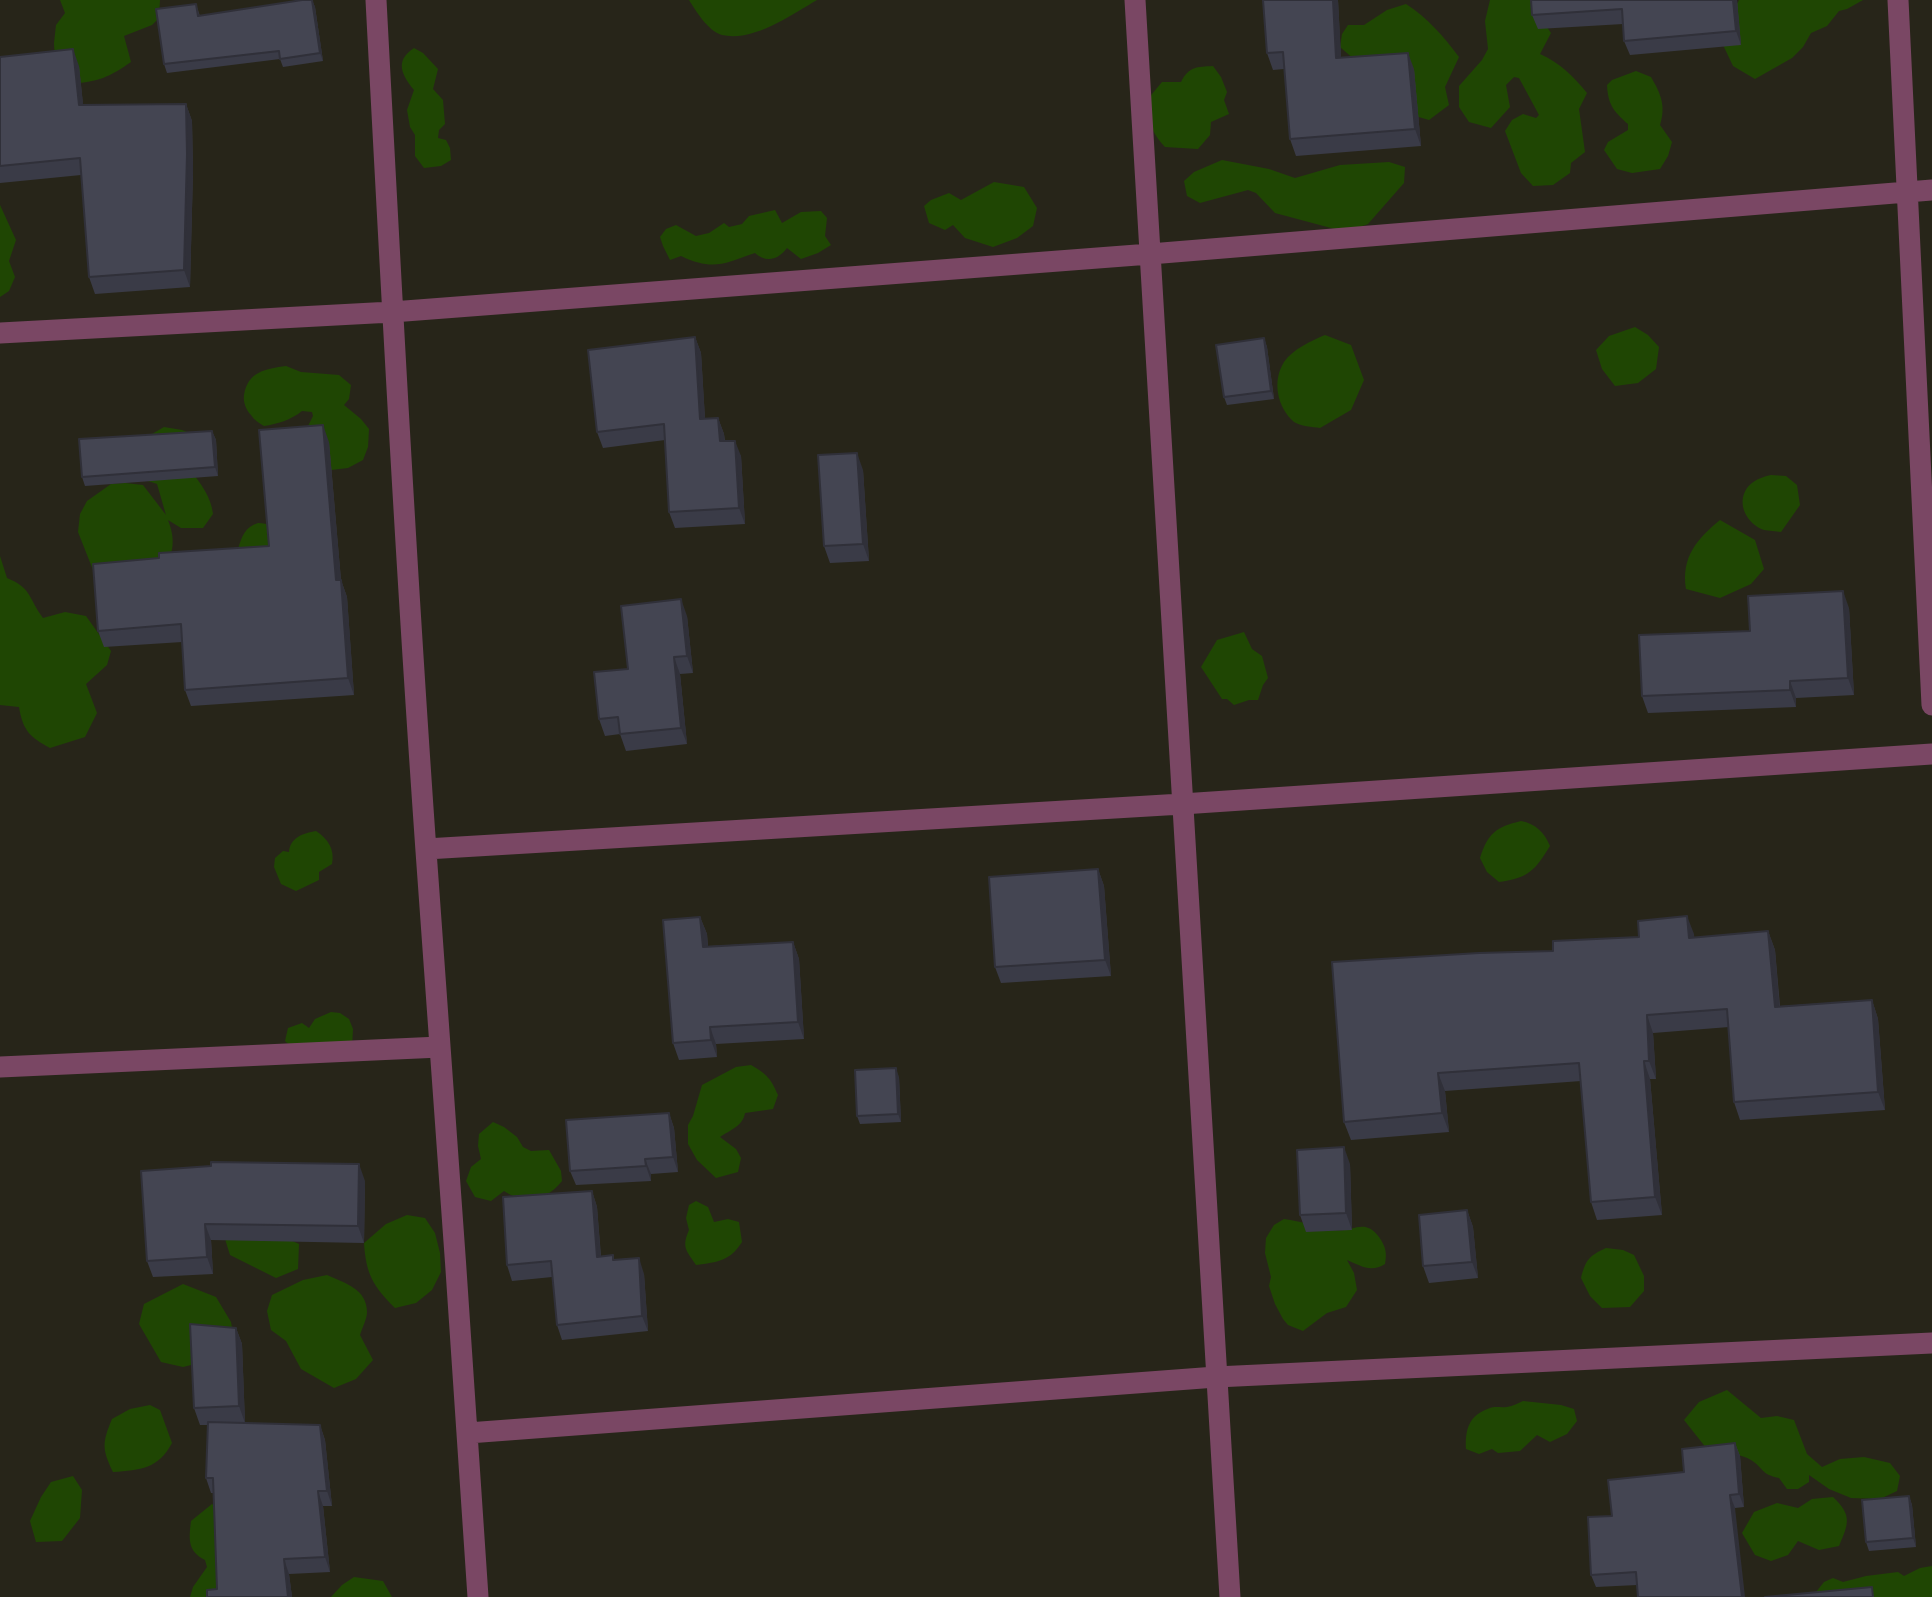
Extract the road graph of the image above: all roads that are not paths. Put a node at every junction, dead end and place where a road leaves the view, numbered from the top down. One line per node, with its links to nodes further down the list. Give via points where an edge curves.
1 (376, 0): 7 (street)
2 (1135, 0): 6 (street)
3 (1898, 0): 5 (street)
4 (1932, 190): 5 (street)
5 (1908, 192): 6 (street); 9 (street)
6 (1150, 254): 7 (street); 11 (street)
7 (392, 312): 8 (street); 12 (street)
8 (0, 333)
9 (1932, 705)
10 (1932, 754): 11 (street)
11 (1182, 804): 12 (street); 16 (street)
12 (426, 849): 13 (street)
13 (440, 1047): 14 (street); 17 (street)
14 (0, 1067)
15 (1932, 1343): 16 (street)
16 (1216, 1377): 17 (street); 19 (street)
17 (468, 1433): 18 (street)
18 (478, 1597)
19 (1230, 1597)

